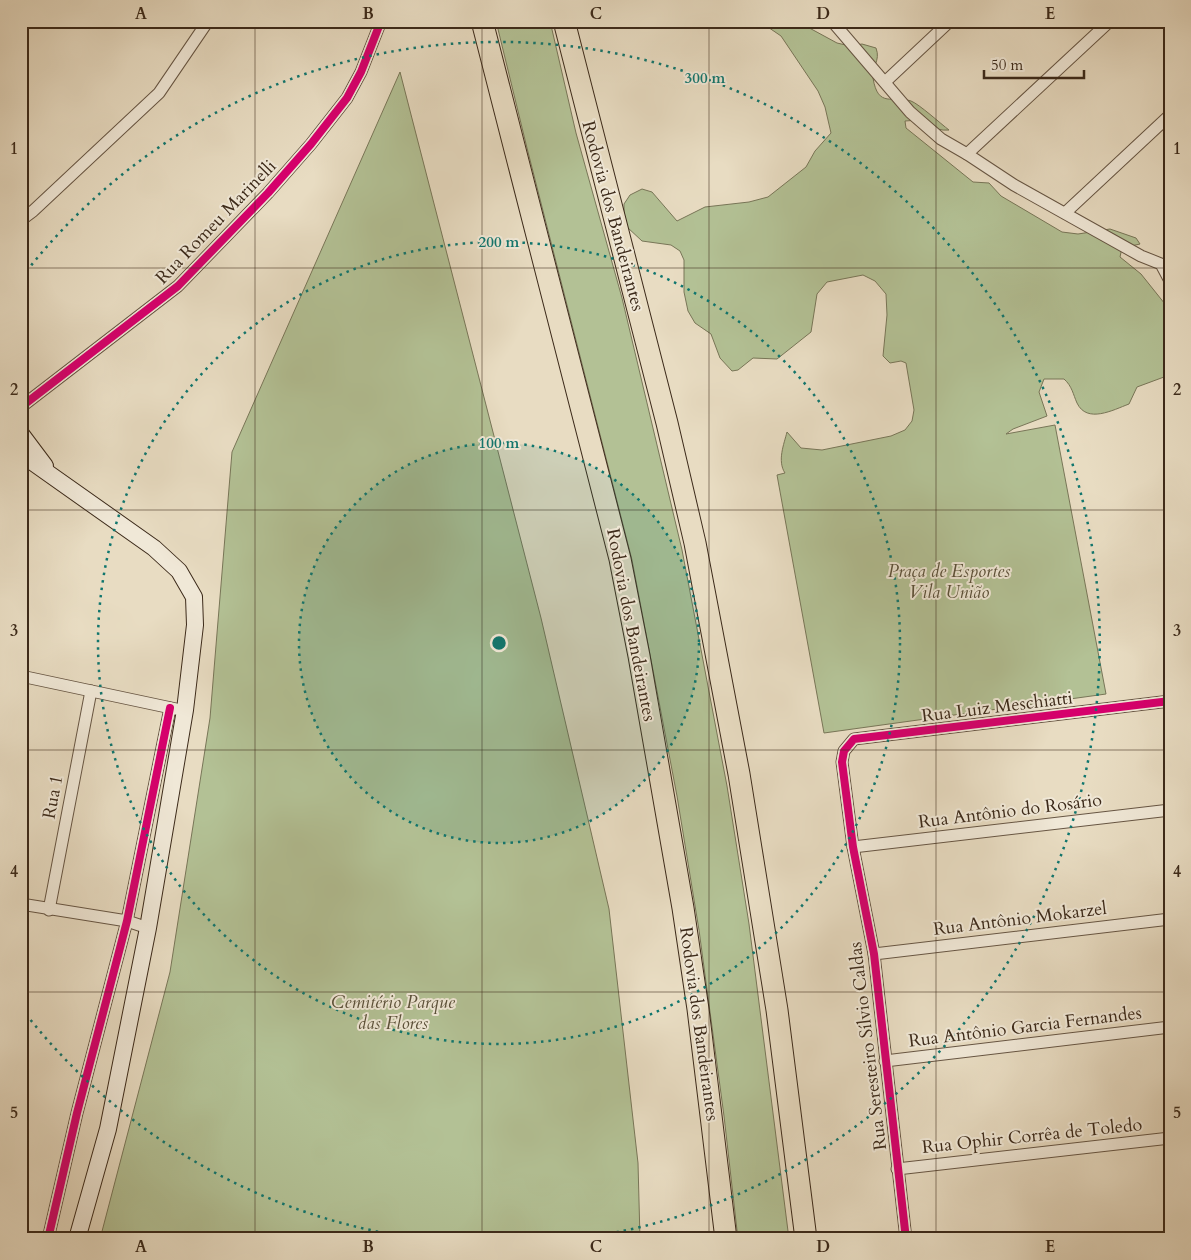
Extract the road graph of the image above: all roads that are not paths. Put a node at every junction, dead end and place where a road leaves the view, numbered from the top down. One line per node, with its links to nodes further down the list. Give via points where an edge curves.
1 (208, 21): 12 (street, via 159,93)
2 (380, 21): 16 (street, Rua Romeu Marinelli, via 362,72 347,98 268,193 178,286)
3 (482, 21): 39 (highway, Rodovia dos Bandeirantes, via 617,550 639,656 683,908)
4 (564, 21): 40 (highway, Rodovia dos Bandeirantes, via 695,543 739,774 777,1010)
5 (832, 21): 8 (street)
6 (950, 21): 8 (street)
7 (1110, 21): 10 (street)
8 (885, 82): 10 (street, via 910,112 941,139)
9 (1170, 115): 11 (street)
10 (967, 154): 11 (street)
11 (1065, 213): 14 (street)
12 (21, 220)
13 (1170, 256): 14 (street)
14 (1160, 264): 15 (street)
15 (1170, 281)
16 (21, 407)
17 (21, 434): 19 (main road)
18 (21, 454): 19 (main road)
19 (56, 480): 23 (main road, via 154,548 180,571 194,597 195,626)
20 (21, 676): 21 (street)
21 (91, 691): 23 (street); 28 (street, Rua 1)
22 (1170, 702): 24 (street, Rua Luiz Meschiatti, via 854,740 844,751)
23 (178, 709): 30 (street); 31 (main road)
24 (842, 762): 26 (street, Rua Seresteiro Sílvio Caldas)
25 (1170, 810): 26 (street, Rua Antônio do Rosário)
26 (854, 848): 32 (street, Rua Seresteiro Sílvio Caldas)
27 (21, 904): 28 (street)
28 (49, 910): 30 (street)
29 (1170, 919): 32 (street, Rua Antônio Mokarzel)
30 (127, 921): 31 (street); 37 (street)
31 (148, 928): 38 (main road, via 108,1129)
32 (874, 954): 34 (street, Rua Seresteiro Sílvio Caldas)
33 (1170, 1027): 34 (street, Rua Antônio Garcia Fernandes)
34 (885, 1061): 36 (street, Rua Seresteiro Sílvio Caldas)
35 (1170, 1138): 36 (street, Rua Ophir Corrêa de Toledo)
36 (897, 1169): 41 (street, Rua Seresteiro Sílvio Caldas)
37 (48, 1239)
38 (77, 1239)
39 (726, 1239)
40 (806, 1239)
41 (906, 1239)

